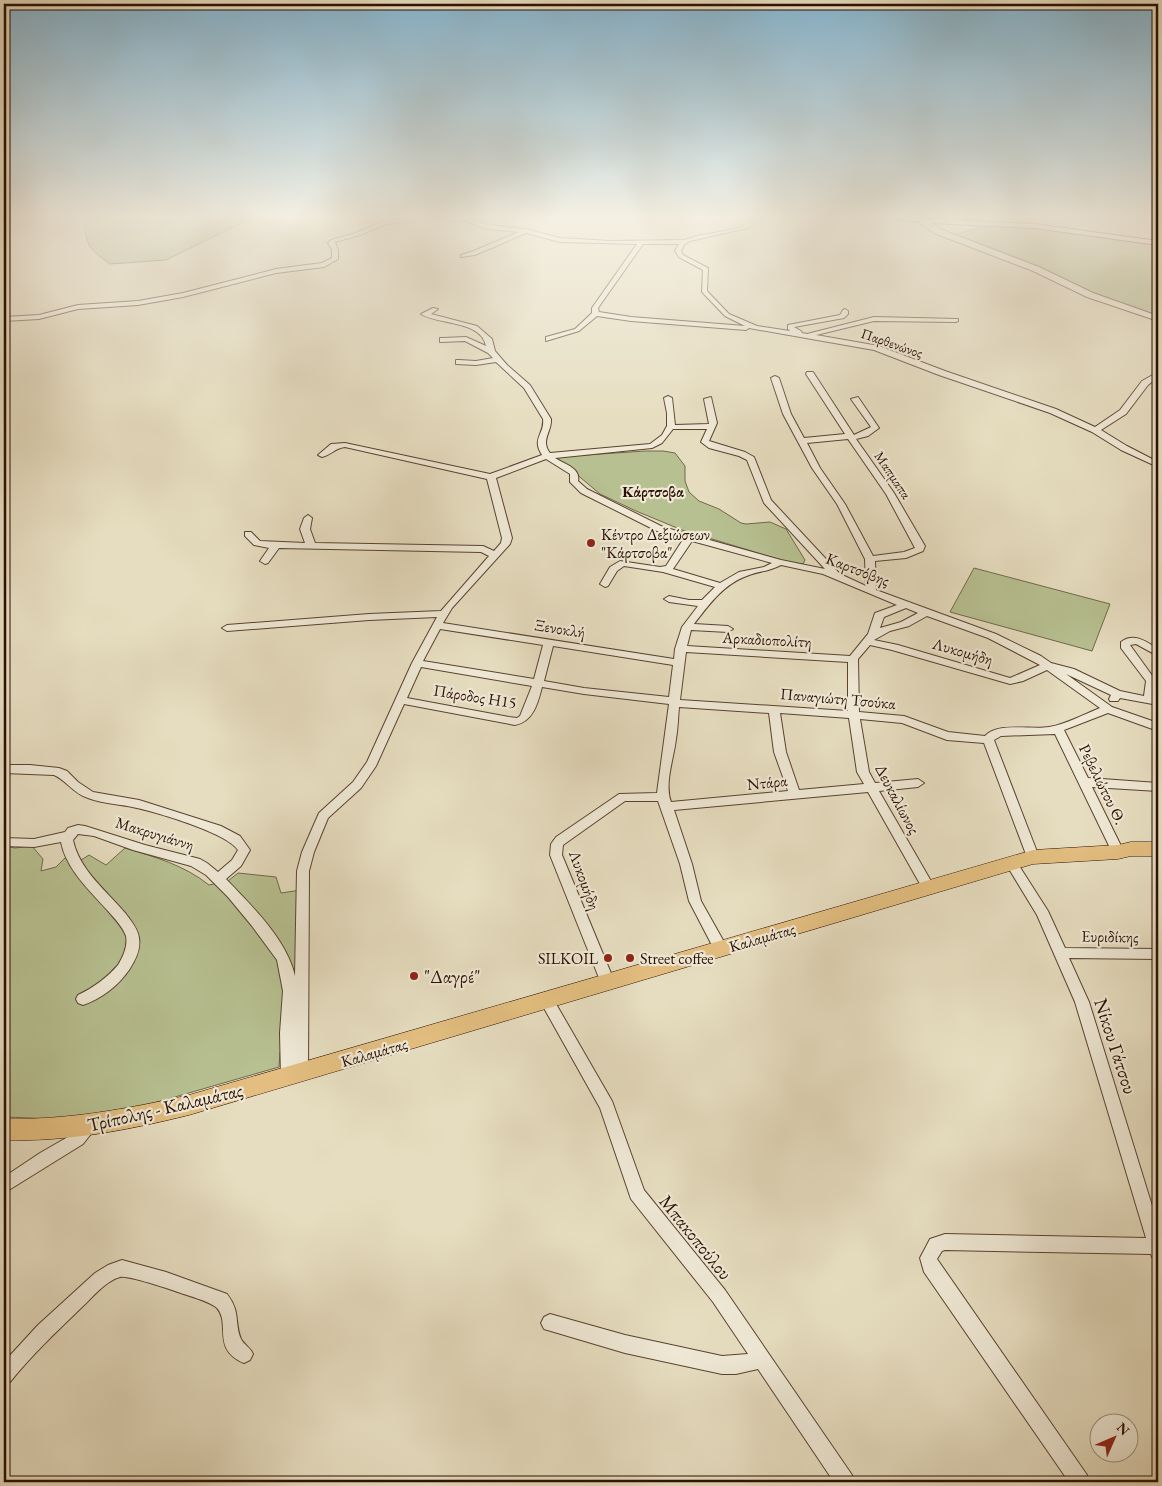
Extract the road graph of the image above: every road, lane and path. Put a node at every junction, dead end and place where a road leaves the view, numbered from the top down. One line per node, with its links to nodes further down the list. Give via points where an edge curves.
1 (215, 286): 8 (street, via 146,302 78,307 45,316)
2 (610, 286): 7 (street, via 595,308)
3 (703, 286): 11 (street, Παρθενώνος, via 706,294 727,315)
4 (1073, 286): 9 (street)
5 (435, 309): 16 (street, via 424,314 475,327 489,340)
6 (844, 311): 12 (street, via 842,317 790,326 799,331)
7 (596, 314): 11 (street); 14 (street, via 577,330)
8 (4, 319)
9 (1158, 319)
10 (956, 320): 13 (street, via 874,319)
11 (755, 328): 12 (street, Παρθενώνος)
12 (798, 334): 13 (street, Παρθενώνος)
13 (808, 336): 27 (street, Παρθενώνος, via 876,348 1050,410)
14 (550, 339)
15 (443, 340): 16 (street, via 466,339)
16 (491, 351): 17 (street)
17 (498, 359): 18 (street, via 476,364); 31 (street, via 527,387 547,419 541,439 541,448)
18 (459, 362)
19 (810, 374): 28 (street, Μαπμαπα)
20 (1158, 374): 27 (street, via 1145,383 1123,412)
21 (775, 378): 29 (street, via 787,414)
22 (668, 398): 26 (street)
23 (708, 399): 25 (street)
24 (855, 399): 28 (street, via 875,428)
25 (711, 426): 26 (street); 44 (street, via 705,442 751,459 767,502)
26 (672, 427): 31 (street, via 665,438 648,447)
27 (1095, 430): 32 (street, Παρθενώνος)
28 (851, 437): 29 (street); 40 (street, Μαπμαπα, via 890,493 920,548 906,555)
29 (802, 441): 40 (street)
30 (322, 455): 33 (street, via 334,446 345,445)
31 (546, 456): 33 (street); 36 (street, Καρτσόβης, via 573,472 574,482 584,491 650,526)
32 (1158, 465)
33 (491, 477): 39 (street, via 507,538)
34 (308, 518): 38 (street, via 305,529)
35 (248, 534): 37 (street, via 258,543)
36 (689, 538): 42 (street, Καρτσόβης); 43 (street, via 673,565)
37 (276, 545): 38 (street); 41 (street)
38 (311, 546): 39 (street, via 483,549)
39 (496, 555): 53 (street)
40 (870, 559): 47 (street)
41 (265, 561)
42 (780, 562): 44 (street, Καρτσόβης); 46 (street, via 767,569 742,574)
43 (665, 570): 45 (street, via 622,563 613,569); 46 (street)
44 (836, 575): 47 (street, Καρτσόβης)
45 (605, 584)
46 (721, 586): 50 (street)
47 (871, 592): 51 (street, Καρτσόβης)
48 (669, 599): 49 (street)
49 (683, 602): 50 (street); 55 (street, via 689,610)
50 (704, 603): 55 (street)
51 (907, 605): 52 (street, Καρτσόβης); 58 (street, via 879,615)
52 (927, 612): 58 (street); 65 (street, Καρτσόβης, via 992,636)
53 (444, 614): 54 (street); 56 (street, via 369,616)
54 (437, 625): 59 (street, Ξενοκλή); 63 (street)
55 (687, 627): 57 (street); 60 (street)
56 (227, 628)
57 (728, 628)
58 (870, 639): 62 (street); 65 (street, Λυκομήδη, via 1010,681)
59 (549, 642): 64 (street, Ξενοκλή); 66 (street, Πάροδος Η15)
60 (680, 649): 62 (street, Αρκαδιοπολίτη); 64 (street)
61 (1158, 653): 70 (street, via 1138,641 1125,644 1151,681)
62 (853, 659): 73 (street, Δευκαλίωνος)
63 (417, 663): 66 (street, Παναγιώτη Τσούκα); 68 (street)
64 (678, 663): 69 (street)
65 (1048, 666): 67 (street, via 1063,669); 72 (street, Καρτσόβης)
66 (538, 683): 68 (street, Πάροδος Η15, via 526,715 515,722); 69 (street, Παναγιώτη Τσούκα, via 584,692)
67 (1117, 694): 70 (street); 72 (street)
68 (400, 700): 99 (street, via 372,763 353,789 328,809 308,852 303,871)
69 (675, 702): 71 (street, Παναγιώτη Τσούκα); 83 (street, via 664,777)
70 (1154, 702)
71 (774, 709): 73 (street, Παναγιώτη Τσούκα); 82 (street, via 780,752)
72 (1108, 709): 74 (street, Καρτσόβης); 75 (street, Παναγιώτη Τσούκα)
73 (854, 714): 76 (street, Παναγιώτη Τσούκα, via 904,720 947,736); 81 (street, Δευκαλίωνος, via 863,772)
74 (1158, 727)
75 (1058, 729): 76 (street, Παναγιώτη Τσούκα, via 999,732); 78 (street, Ρεβελιώτου Θ.)
76 (988, 740): 89 (street)
77 (4, 769): 91 (street, via 62,774 90,795 139,804 229,835 244,850 235,866)
78 (1083, 782): 80 (street); 87 (street, Ρεβελιώτου Θ.)
79 (918, 783): 81 (street, Ντάρα)
80 (1158, 787)
81 (872, 788): 82 (street, Ντάρα); 92 (street, Δευκαλίωνος)
82 (795, 795): 83 (street, Ντάρα)
83 (664, 802): 93 (street, via 695,900); 96 (street, Λυκομήδη, via 623,797 557,844 556,855)
84 (68, 836): 85 (street, Μακρυγιάννη, via 34,843); 91 (street, Μακρυγιάννη, via 77,829 95,832 196,863); 97 (street, via 67,849 71,857 100,895 125,920 132,935 132,952 122,970 101,989)
85 (4, 842)
86 (1158, 849): 87 (main road, Καλαμάτας)
87 (1118, 852): 88 (main road, Καλαμάτας, via 1134,857); 89 (main road, Καλαμάτας)
88 (1158, 857)
89 (1033, 858): 90 (main road, Καλαμάτας)
90 (1012, 864): 92 (main road, Καλαμάτας); 94 (street, Νίκου Γάτσου, via 1038,906)
91 (218, 878): 99 (street, Μακρυγιάννη, via 283,958 290,986 287,1030)
92 (929, 888): 93 (main road, Καλαμάτας)
93 (721, 949): 96 (main road, Καλαμάτας)
94 (1061, 953): 95 (street, Ευριδίκης); 103 (street, Νίκου Γάτσου, via 1082,1002)
95 (1158, 954)
96 (608, 983): 98 (main road, Καλαμάτας)
97 (83, 999)
98 (546, 1001): 99 (main road, Καλαμάτας); 106 (street, Μπακοπούλου, via 607,1106 636,1194 709,1283)
99 (294, 1075): 100 (main road, Τρίπολης - Καλαμάτας, via 188,1105)
100 (90, 1125): 101 (main road, Τρίπολης - Καλαμάτας); 102 (street, via 78,1139)
101 (4, 1130)
102 (4, 1186)
103 (1158, 1248): 109 (street, via 945,1242 936,1245 928,1258 930,1266)
104 (550, 1323): 106 (street, via 625,1344 722,1365)
105 (244, 1354): 107 (street, via 232,1341 230,1311 221,1300 122,1268 101,1279 36,1338)
106 (763, 1360): 108 (street, Μπακοπούλου)
107 (4, 1376)
108 (845, 1482)
109 (1080, 1482)

